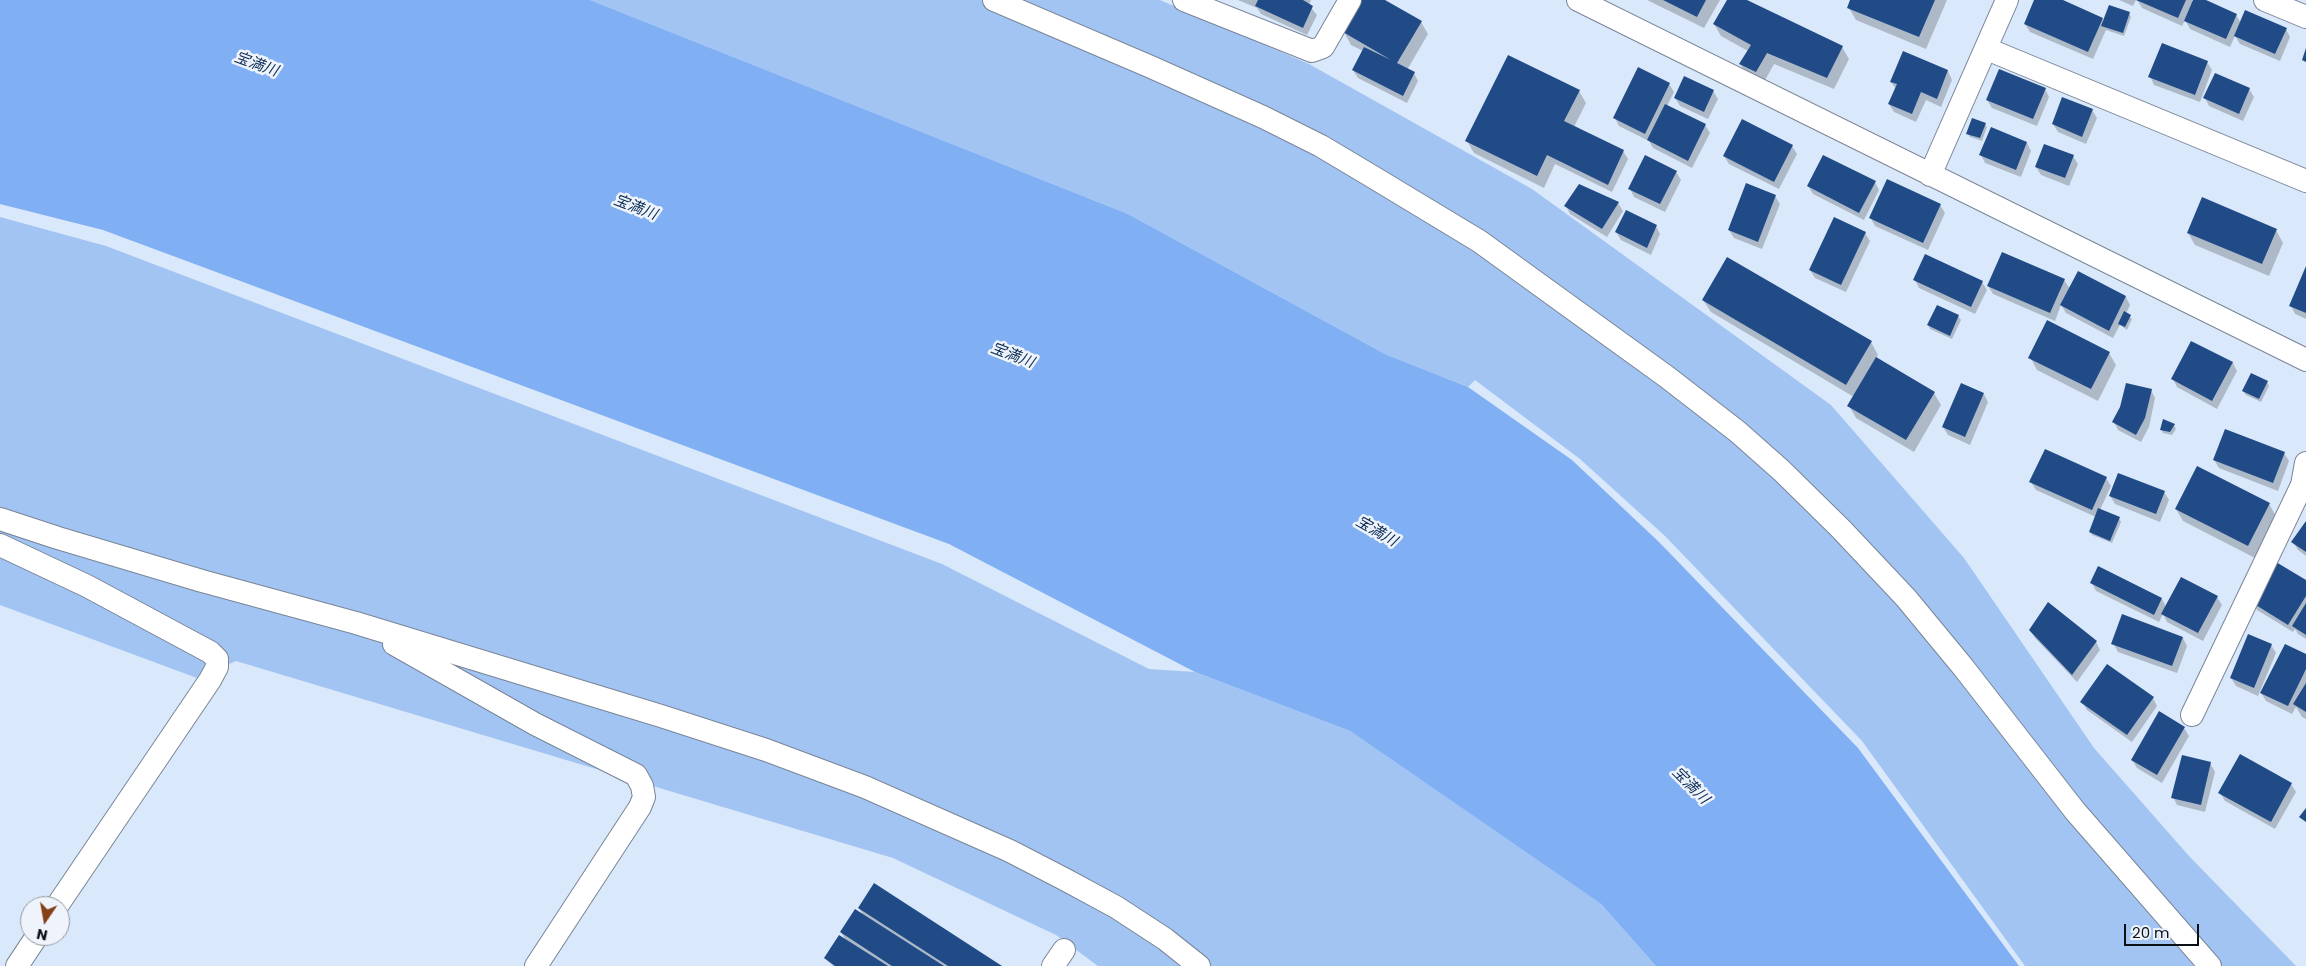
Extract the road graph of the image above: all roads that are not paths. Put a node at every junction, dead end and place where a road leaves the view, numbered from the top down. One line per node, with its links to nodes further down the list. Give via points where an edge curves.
1 (994, 0): 23 (street, via 1151,66 1321,146 1479,241 1723,420 1789,478 1906,598 2076,811)
2 (1184, 0): 3 (street, via 1312,51 1323,47)
3 (1350, 0)
4 (1578, 0): 9 (street)
5 (2007, 0): 8 (street)
6 (2265, 0): 7 (street)
7 (2306, 17)
8 (1987, 49): 9 (street); 10 (street)
9 (1930, 175): 11 (street)
10 (2306, 182)
11 (2306, 360)
12 (2306, 463): 13 (street)
13 (2304, 487): 17 (street)
14 (0, 519): 16 (street, via 202,582)
15 (0, 545): 18 (street, via 86,586 210,652 217,659 210,680)
16 (356, 623): 21 (street, via 535,724 636,774 644,797 640,807); 22 (street, via 696,727 865,787 1010,851 1066,880 1165,939)
17 (2192, 714)
18 (64, 896)
19 (30, 946): 20 (street)
20 (17, 966)
21 (536, 966)
22 (1199, 966)
23 (2210, 966)

